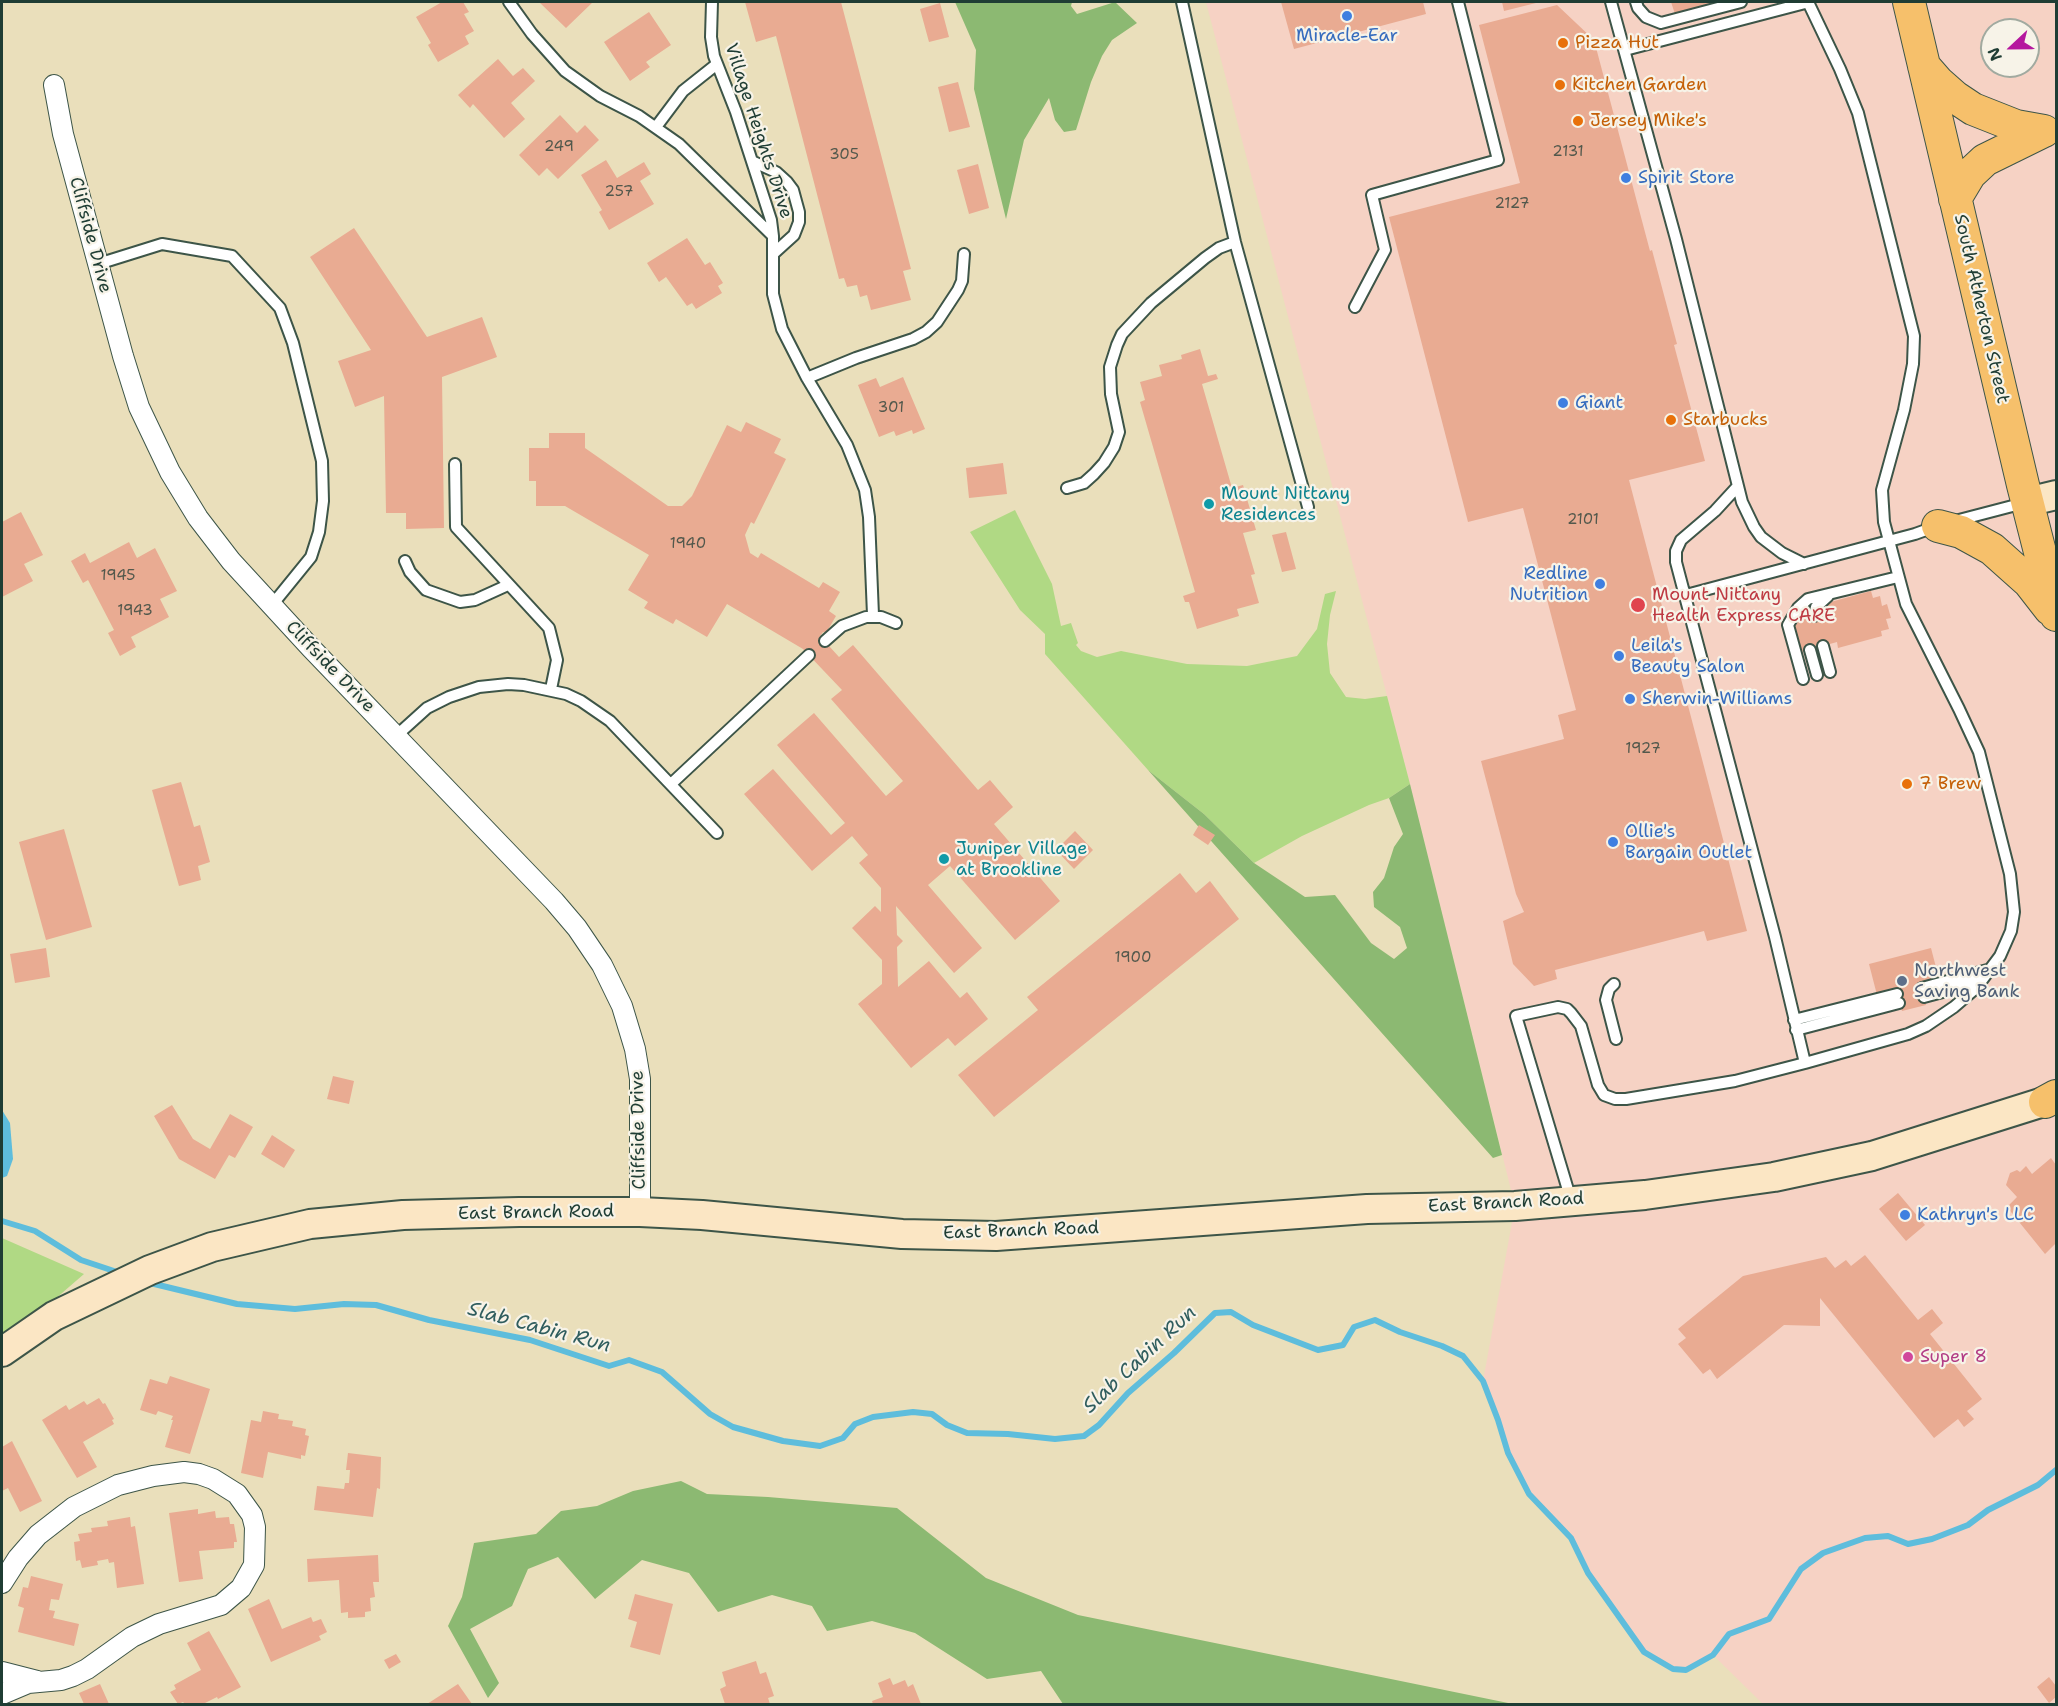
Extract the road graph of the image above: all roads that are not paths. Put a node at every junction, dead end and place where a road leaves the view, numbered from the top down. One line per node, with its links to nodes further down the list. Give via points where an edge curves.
1 (509, 2): 14 (lane, Village Heights Drive, via 565,71)
2 (712, 2): 11 (lane, Village Heights Drive, via 711,37)
3 (1182, 2): 19 (lane)
4 (1458, 2): 23 (lane, via 1498,160 1372,195 1385,250)
5 (1611, 2): 10 (lane)
6 (1636, 2): 7 (lane, via 1646,17 1661,23)
7 (1741, 2)
8 (1808, 2): 10 (lane); 31 (lane, via 1858,113 1914,336 1904,410 1882,494)
9 (1909, 2): 12 (main road, South Atherton Street)
10 (1624, 50): 26 (lane)
11 (717, 64): 14 (lane, via 683,91); 16 (lane, Village Heights Drive)
12 (1924, 65): 15 (main road, via 1955,98 1973,109 2016,126); 17 (main road, South Atherton Street)
13 (54, 85): 22 (street, Cliffside Drive)
14 (656, 127): 18 (lane, Village Heights Drive, via 679,144)
15 (2050, 131): 17 (main road, via 1985,160 1970,174)
16 (754, 162): 18 (lane, Village Heights Drive); 20 (lane, via 787,182 799,212 794,235)
17 (1955, 199): 28 (main road, South Atherton Street)
18 (773, 237): 20 (lane)
19 (1235, 242): 27 (lane, via 1205,258 1122,334 1113,354 1109,381 1119,432 1114,447 1084,483); 29 (lane)
20 (774, 254): 24 (lane, via 772,278 777,313)
21 (964, 254): 24 (lane, via 958,290 926,332)
22 (98, 264): 39 (street, Cliffside Drive, via 139,407 170,472 198,518); 39 (lane, via 162,244 232,256 280,308 293,343 321,461 323,501 311,557)
23 (1355, 307)
24 (807, 378): 40 (lane, via 847,445 865,490)
25 (455, 464): 35 (lane, via 456,527)
26 (1738, 486): 33 (lane, via 1754,527 1770,545); 37 (lane, via 1678,546 1676,562)
27 (1067, 488)
28 (2042, 499): 30 (lane); 42 (main road, South Atherton Street)
29 (1308, 507)
30 (1938, 525): 31 (lane); 42 (main road, via 1974,538 2007,561)
31 (1888, 541): 33 (lane); 34 (lane)
32 (405, 561): 35 (lane, via 426,590 460,602 476,600)
33 (1804, 564): 37 (lane)
34 (1898, 577): 36 (lane); 56 (lane, via 1910,613 1979,752 2010,874 2013,922)
35 (508, 585): 52 (lane, via 549,628 557,660)
36 (1830, 594): 38 (lane); 41 (lane, via 1816,607)
37 (1686, 595): 60 (lane)
38 (1808, 599): 43 (lane); 51 (lane, via 1788,625)
39 (272, 605): 53 (street, Cliffside Drive)
40 (873, 615): 44 (lane); 45 (lane, via 849,623)
41 (1814, 616)
42 (2056, 617)
43 (1802, 620)
44 (896, 623)
45 (825, 641)
46 (1823, 646): 49 (lane)
47 (1810, 650): 50 (lane)
48 (809, 655): 54 (lane)
49 (1830, 672)
50 (1817, 675)
51 (1803, 680)
52 (551, 689): 53 (lane, via 508,684 479,687 427,708); 54 (lane, via 581,701 610,722)
53 (396, 736): 65 (street, Cliffside Drive, via 554,901 602,965 622,1006 640,1079)
54 (670, 784): 55 (lane)
55 (717, 833)
56 (1991, 969): 57 (lane); 57 (lane, via 1923,992)
57 (1980, 982): 62 (lane, via 1954,1007 1914,1032)
58 (1614, 984): 61 (lane, via 1609,989 1606,1008)
59 (1898, 998): 60 (lane)
60 (1795, 1025): 62 (lane)
61 (1616, 1039)
62 (1805, 1063): 64 (lane, via 1735,1081 1615,1099 1604,1095 1598,1085 1581,1026 1571,1013 1558,1007 1516,1016)
63 (2054, 1099): 64 (main road, East Branch Road, via 1872,1156 1774,1177)
64 (1571, 1201): 65 (main road, East Branch Road, via 1366,1209 996,1236 902,1234)
65 (640, 1212): 66 (main road, East Branch Road, via 414,1215 310,1224 240,1239 150,1270 79,1303)
66 (2, 1352)
67 (2, 1583): 69 (street, via 38,1535 74,1507 127,1483 184,1472 199,1474 237,1494 252,1515 254,1565 241,1588 221,1605 159,1624 72,1676)
68 (2, 1672): 69 (street)
69 (40, 1682): 70 (street)
70 (2, 1694)

